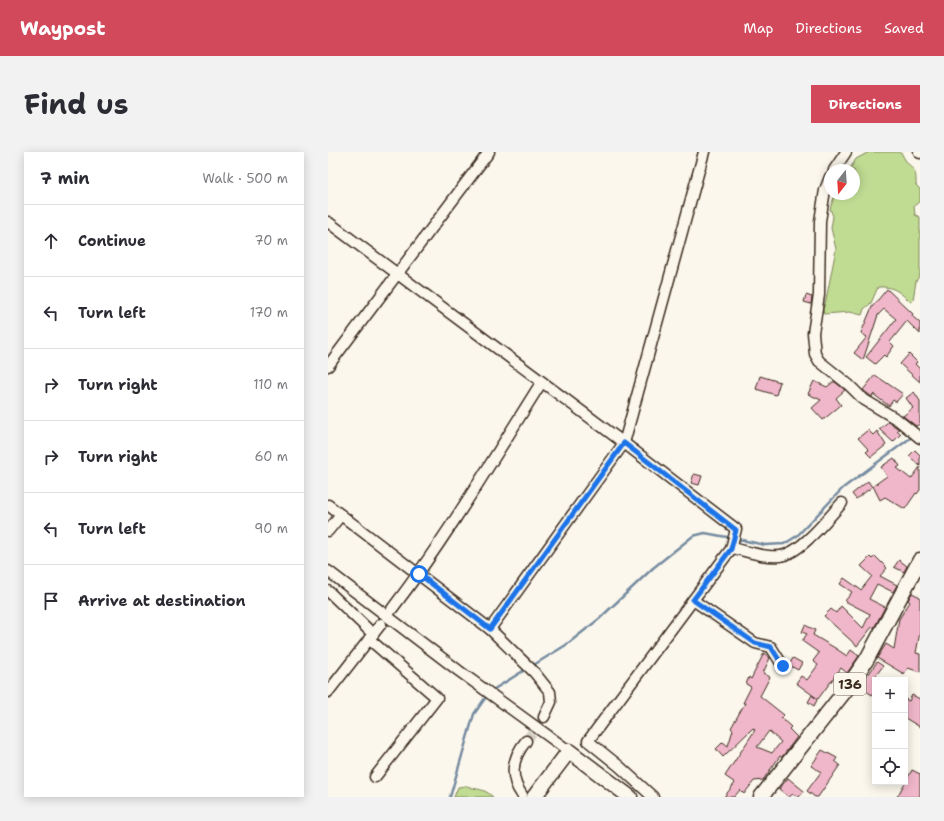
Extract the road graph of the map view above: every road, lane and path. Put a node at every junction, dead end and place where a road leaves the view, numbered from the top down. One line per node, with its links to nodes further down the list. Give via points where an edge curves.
1 (490, 152): 7 (street)
2 (704, 152): 11 (street)
3 (846, 152): 4 (street)
4 (838, 164)
5 (824, 200): 10 (street, via 821,212 818,295 813,333 815,354 819,361 863,400 898,420)
6 (328, 222): 7 (street)
7 (397, 274): 8 (street); 9 (street)
8 (328, 366)
9 (541, 383): 11 (street); 19 (street)
10 (920, 438)
11 (624, 443): 16 (street, via 734,527 736,531); 24 (street)
12 (842, 503): 16 (street, via 798,549 787,555 773,556)
13 (328, 505): 14 (street)
14 (341, 515): 15 (street); 19 (street)
15 (328, 531)
16 (732, 548): 21 (street)
17 (920, 560): 35 (highway, 136, via 867,660)
18 (328, 571): 30 (street)
19 (419, 574): 22 (street); 24 (street)
20 (328, 591): 25 (street)
21 (693, 600): 26 (street, via 755,643 771,647); 34 (street, via 588,741)
22 (392, 609)
23 (381, 624): 25 (street)
24 (490, 629): 28 (street, via 534,672 550,692 551,702)
25 (371, 636): 27 (street); 31 (street, via 437,698)
26 (783, 666)
27 (328, 692)
28 (544, 717)
29 (526, 741): 32 (street, via 519,750 515,763 515,785)
30 (569, 751): 32 (highway); 33 (highway)
31 (375, 777)
32 (528, 796)
33 (630, 797)
34 (653, 797)
35 (761, 797)

